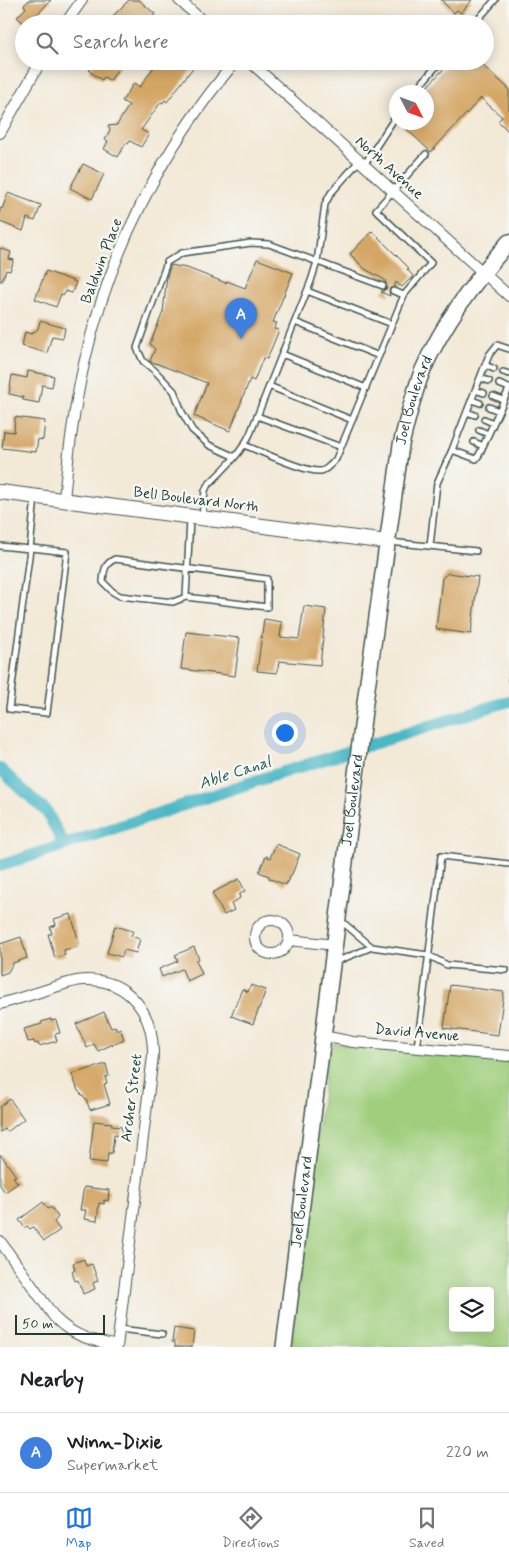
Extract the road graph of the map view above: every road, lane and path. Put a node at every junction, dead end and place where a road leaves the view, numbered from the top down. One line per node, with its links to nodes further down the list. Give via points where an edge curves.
1 (82, 0): 4 (street)
2 (179, 0): 5 (street)
3 (496, 0): 6 (lane)
4 (72, 15)
5 (196, 15)
6 (482, 15)
7 (36, 70): 13 (street)
8 (229, 70): 66 (street, Baldwin Place, via 166,159 131,226 109,280 82,372)
9 (259, 70): 15 (street, North Avenue)
10 (433, 70): 11 (lane)
11 (420, 85)
12 (389, 126): 15 (lane)
13 (0, 133)
14 (426, 154): 16 (lane)
15 (362, 163): 16 (street, North Avenue); 18 (lane, via 331,193 325,204)
16 (393, 191): 19 (street, North Avenue); 23 (lane, via 376,210 431,263)
17 (509, 242): 19 (main road, Joel Boulevard)
18 (317, 262): 20 (lane); 21 (lane); 63 (lane, via 269,244 251,243 182,253 167,262 137,348 143,361 174,391 192,430 209,445)
19 (482, 272): 24 (street, North Avenue); 68 (main road, Joel Boulevard, via 453,312 422,372 401,445)
20 (383, 286)
21 (307, 291): 25 (lane); 26 (lane)
22 (393, 291): 23 (lane)
23 (404, 295): 26 (lane)
24 (509, 296)
25 (295, 322): 28 (lane); 29 (lane)
26 (392, 324): 29 (lane)
27 (509, 349): 30 (lane, via 497,345)
28 (282, 354): 35 (lane); 36 (lane)
29 (379, 356): 36 (lane)
30 (485, 365): 31 (lane); 32 (lane)
31 (494, 369)
32 (480, 378): 33 (lane); 38 (lane)
33 (490, 381)
34 (499, 384): 37 (lane)
35 (269, 386): 48 (lane); 50 (lane)
36 (366, 388): 50 (lane)
37 (509, 388): 42 (lane)
38 (476, 390): 39 (lane); 41 (lane)
39 (484, 393)
40 (493, 396): 42 (lane)
41 (472, 400): 43 (lane); 46 (lane)
42 (504, 400): 45 (lane)
43 (480, 403)
44 (489, 406): 45 (lane)
45 (499, 411): 52 (lane)
46 (466, 412): 47 (lane); 51 (lane)
47 (475, 415)
48 (257, 416): 59 (lane); 61 (lane)
49 (484, 419): 52 (lane)
50 (352, 420): 61 (lane)
51 (462, 423): 53 (lane); 55 (lane)
52 (493, 423): 56 (lane)
53 (470, 426)
54 (479, 430): 56 (lane)
55 (458, 434): 57 (lane); 62 (lane)
56 (488, 434): 60 (lane)
57 (465, 437)
58 (474, 442): 60 (lane)
59 (244, 445): 61 (lane, via 310,470 322,471 336,459); 63 (lane)
60 (483, 446): 62 (lane, via 476,458)
61 (341, 447)
62 (452, 450): 70 (lane, via 437,483)
63 (235, 457): 67 (lane, via 208,486)
64 (0, 492): 65 (street, Bell Boulevard North)
65 (35, 496): 66 (street, Bell Boulevard North); 71 (lane)
66 (64, 500): 67 (street, Bell Boulevard North)
67 (196, 516): 68 (street, Bell Boulevard North); 73 (lane)
68 (387, 542): 70 (lane); 78 (main road, Joel Boulevard)
69 (0, 546): 71 (lane)
70 (430, 546): 72 (lane)
71 (30, 549): 71 (lane, via 67,552 47,713 9,709)
72 (476, 551)
73 (187, 568): 74 (lane); 74 (lane, via 115,559 104,569 103,582 120,596 173,602); 74 (lane, via 268,579 267,607)
74 (186, 597)
75 (509, 670): 76 (path)
76 (509, 683)
77 (509, 864): 82 (lane, via 441,856)
78 (338, 919): 80 (main road, Joel Boulevard); 81 (lane)
79 (289, 940): 80 (street)
80 (335, 945): 83 (main road, Joel Boulevard)
81 (372, 947): 82 (lane); 83 (lane)
82 (428, 955): 84 (lane, via 448,965); 87 (lane)
83 (332, 963): 86 (main road, Joel Boulevard)
84 (506, 970)
85 (0, 1004): 90 (street, Archer Street, via 68,983 99,981 126,992 144,1012 151,1026 153,1056)
86 (323, 1036): 87 (street, David Avenue); 93 (main road, Joel Boulevard)
87 (417, 1048): 88 (street, David Avenue)
88 (509, 1056)
89 (0, 1241): 92 (street, via 64,1327 76,1335)
90 (119, 1329): 91 (lane); 92 (street, Archer Street)
91 (162, 1334)
92 (117, 1346)
93 (284, 1347)

